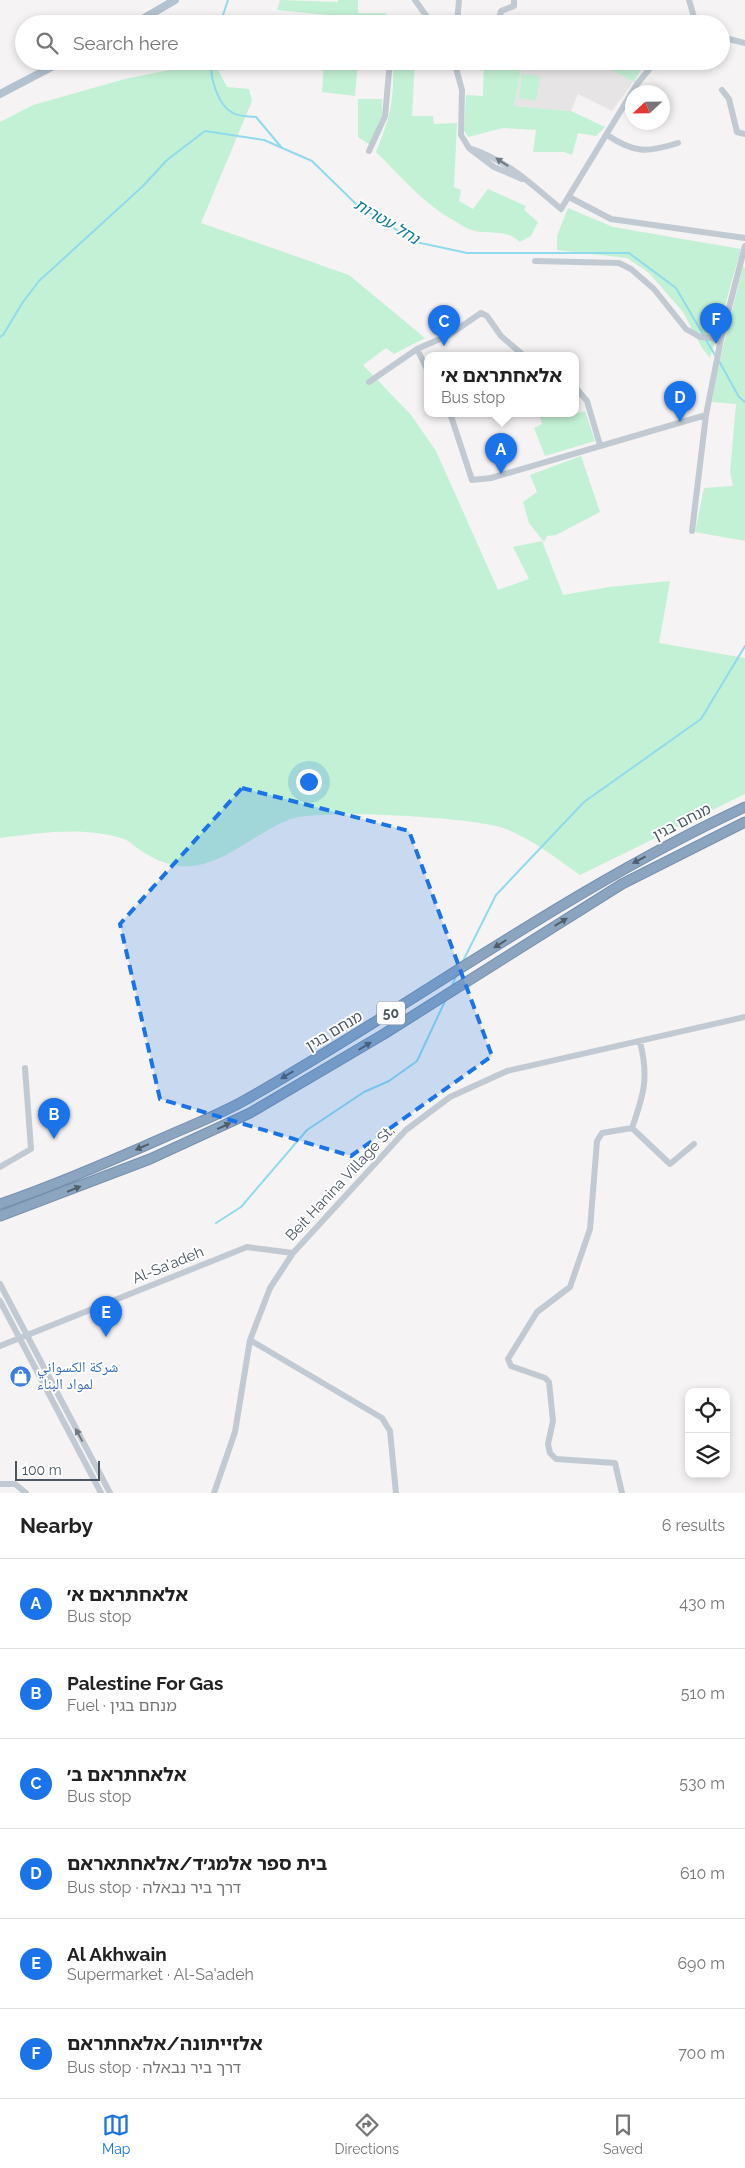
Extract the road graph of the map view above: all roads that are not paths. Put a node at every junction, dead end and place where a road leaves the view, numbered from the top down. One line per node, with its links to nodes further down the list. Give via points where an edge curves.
1 (175, 0): 6 (main road)
2 (415, 0): 7 (street)
3 (459, 0): 8 (street)
4 (514, 0): 9 (street, via 514,6 501,10)
5 (689, 0): 10 (street)
6 (149, 15)
7 (426, 15)
8 (458, 15)
9 (500, 15)
10 (693, 15)
11 (730, 39): 12 (street)
12 (745, 43)
13 (46, 70): 18 (main road)
14 (389, 70): 22 (street, via 385,116)
15 (456, 70): 23 (street, via 462,90 461,136 470,148 490,154 561,209)
16 (649, 70): 20 (street)
17 (722, 90): 19 (street, via 729,99 737,132)
18 (0, 94)
19 (745, 134)
20 (607, 135): 21 (street, via 634,150 646,151); 23 (street)
21 (678, 143)
22 (369, 151)
23 (569, 197): 24 (street, via 611,219)
24 (745, 238)
25 (745, 246): 27 (street)
26 (535, 261): 27 (street, via 619,263 631,268 654,289 686,329 700,337)
27 (721, 339): 33 (street)
28 (417, 349): 29 (street, via 449,335 482,313); 30 (street); 31 (street)
29 (520, 352)
30 (424, 363)
31 (369, 382)
32 (579, 392): 35 (street, via 586,401)
33 (706, 415): 35 (street); 36 (street)
34 (451, 417): 35 (street, via 472,480 491,478)
35 (600, 445)
36 (692, 531)
37 (745, 807): 45 (highway, מנחם בגין / 50, one-way to 45, via 608,877 244,1101 144,1146)
38 (745, 822): 46 (highway, מנחם בגין / 50, one-way to 38, via 150,1159 250,1113 384,1034 622,884)
39 (745, 1018): 40 (street, Beit Hanina Village St,)
40 (640, 1042): 42 (street, via 646,1063 644,1094); 47 (street, Beit Hanina Village St,, via 507,1071 450,1097 406,1130)
41 (25, 1068): 44 (street, via 31,1149)
42 (632, 1128): 43 (street, via 670,1164); 60 (street, via 602,1134 597,1141 590,1229 570,1287 537,1312 508,1359 511,1366 549,1382 553,1421 548,1444 550,1453 556,1459 615,1463)
43 (694, 1144)
44 (0, 1167)
45 (0, 1204)
46 (0, 1216)
47 (293, 1253): 50 (street, Al-Sa'adeh, via 247,1246); 52 (street, Beit Hanina Village St,, via 270,1288)
48 (0, 1284): 50 (street)
49 (0, 1301): 51 (street)
50 (26, 1334): 51 (street, Al-Sa'adeh); 57 (street, one-way to 50)
51 (19, 1337): 53 (street, Al-Sa'adeh); 56 (street)
52 (250, 1340): 58 (street, Beit Hanina Village St,, via 235,1432); 59 (street, via 382,1418 390,1431)
53 (0, 1346)
54 (0, 1484): 55 (street, via 15,1484)
55 (26, 1493)
56 (102, 1493)
57 (110, 1493)
58 (214, 1493)
59 (396, 1493)
60 (622, 1493)

